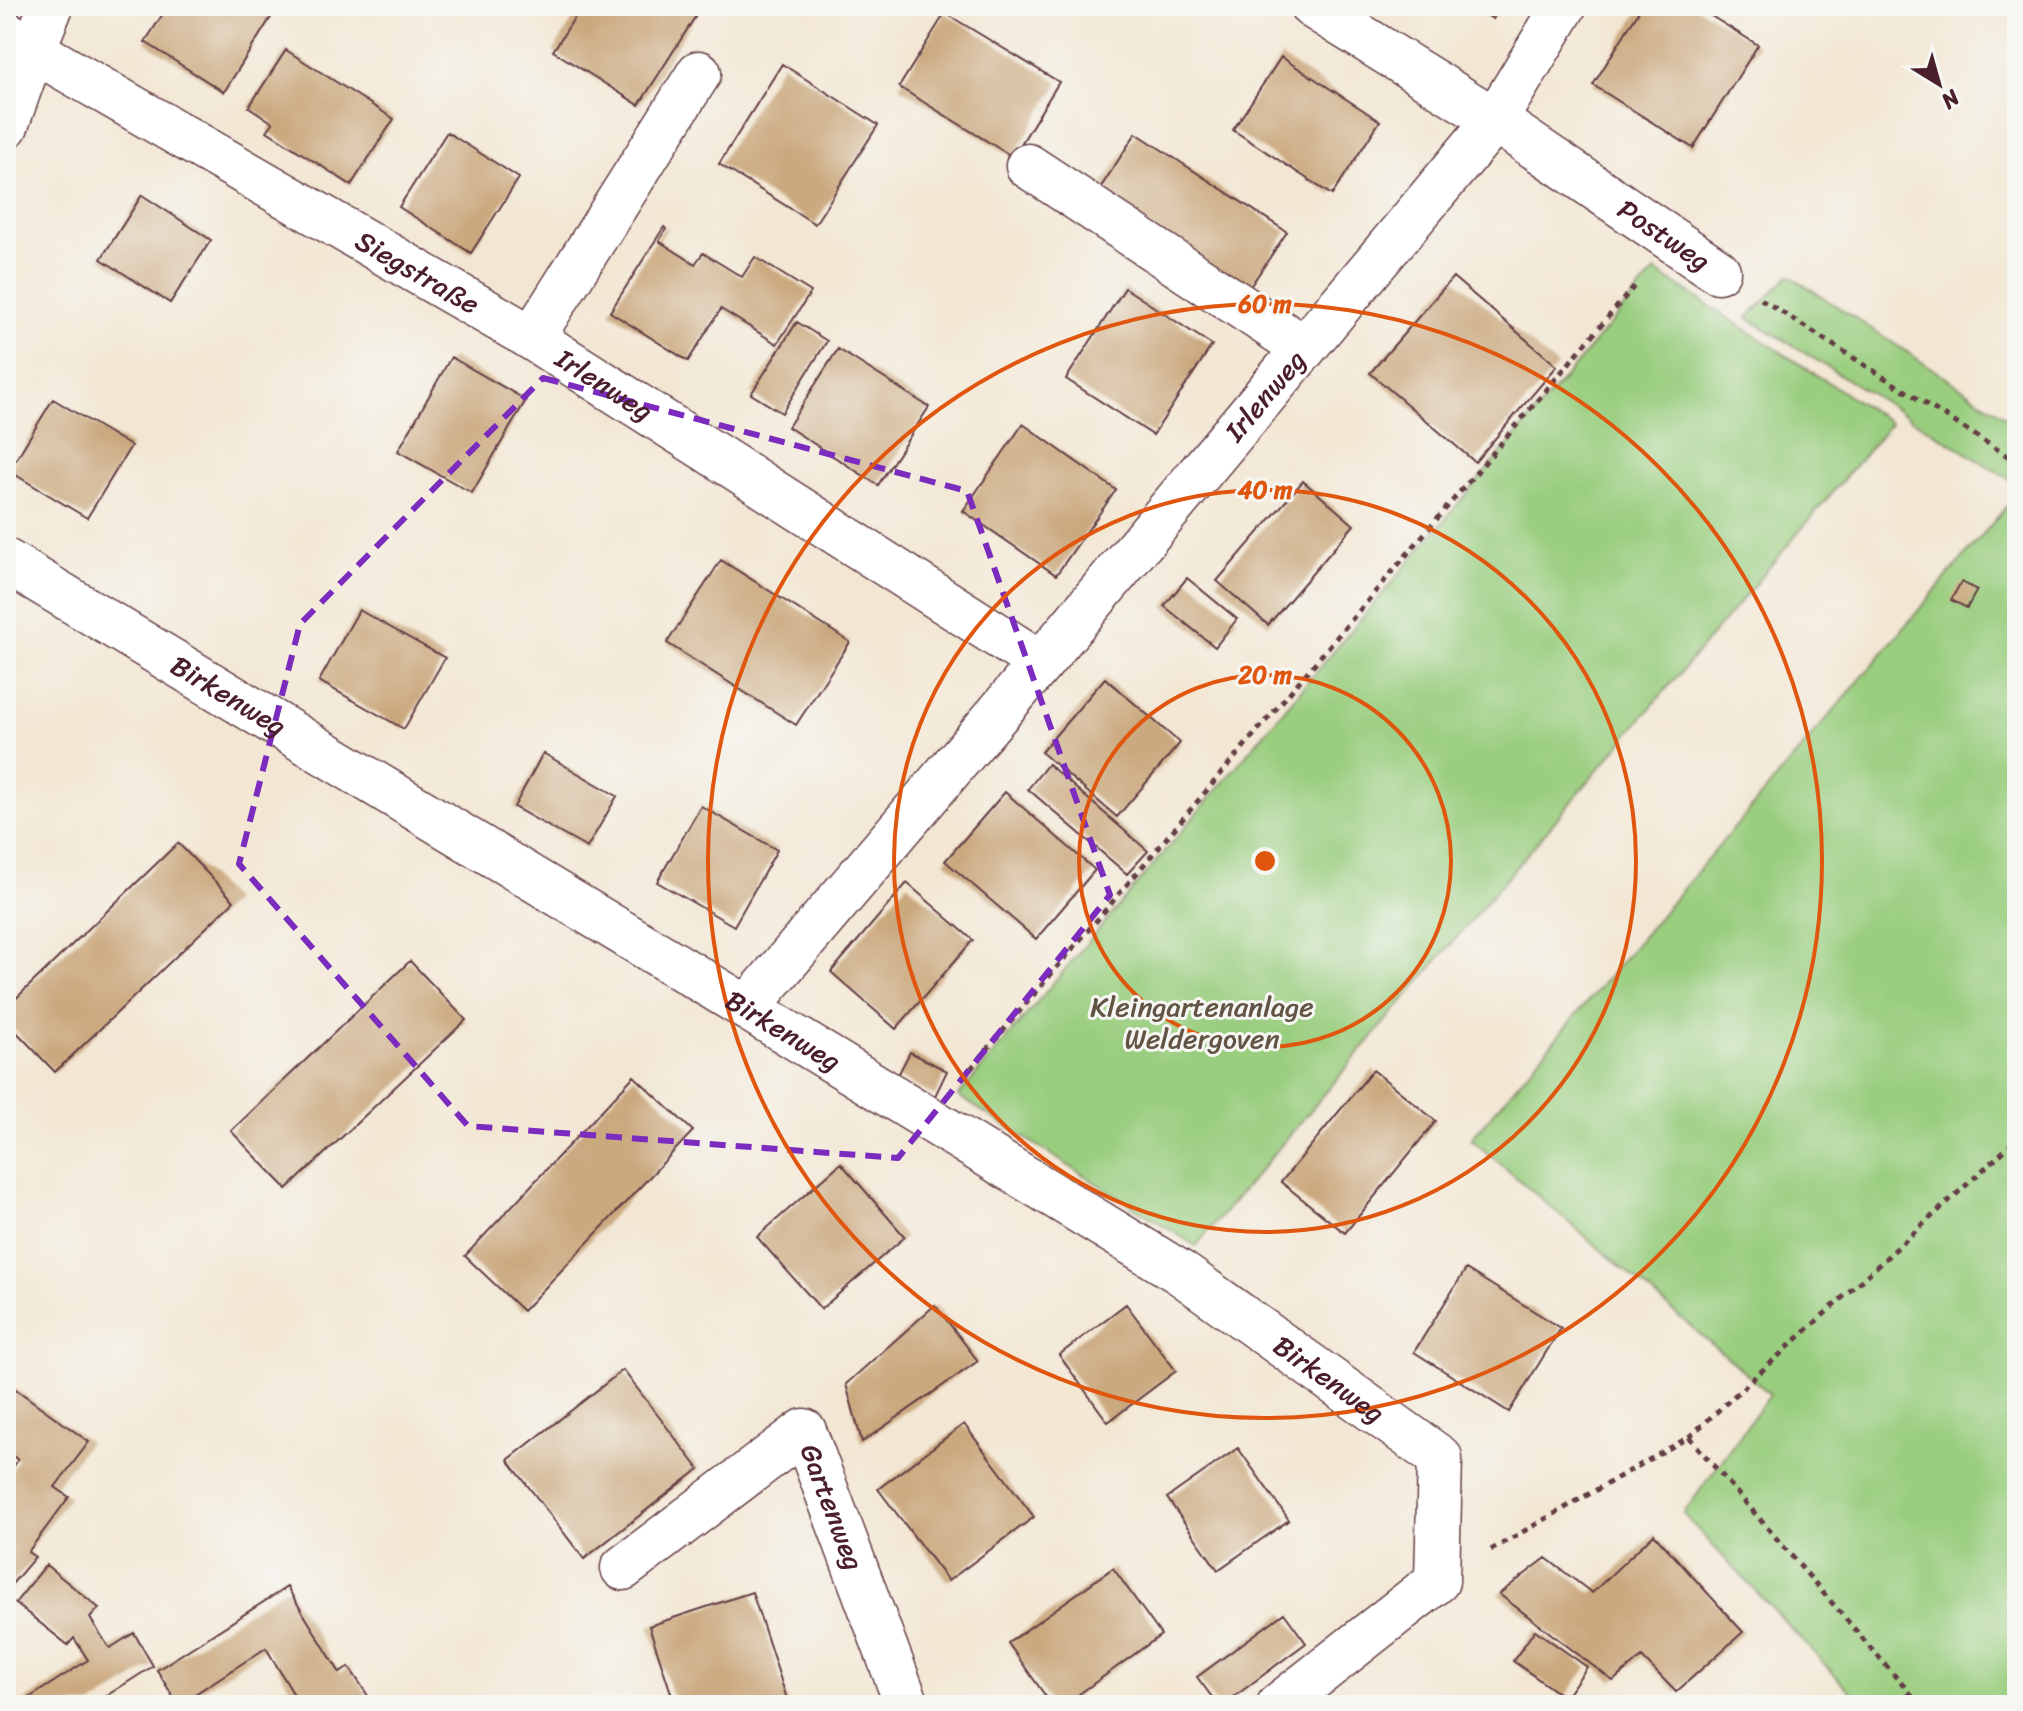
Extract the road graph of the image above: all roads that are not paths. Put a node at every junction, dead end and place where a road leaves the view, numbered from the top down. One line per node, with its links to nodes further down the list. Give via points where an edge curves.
1 (51, 6): 4 (street)
2 (1312, 6): 6 (street, Postweg)
3 (1564, 6): 6 (street, Irlenweg)
4 (19, 41): 7 (street); 10 (street, Siegstraße)
5 (699, 73): 10 (street)
6 (1495, 120): 9 (street, Postweg); 11 (street, Irlenweg)
7 (6, 126)
8 (1028, 166): 11 (street)
9 (1718, 271)
10 (532, 338): 13 (street, Irlenweg)
11 (1304, 348): 13 (street, Irlenweg)
12 (6, 561): 14 (street, Birkenweg)
13 (1041, 663): 14 (street, Irlenweg)
14 (747, 1008): 17 (street, Birkenweg, via 1181,1273 1440,1458 1437,1581)
15 (623, 1568): 16 (street, Gartenweg, via 804,1431)
16 (907, 1705)
17 (1279, 1705)

